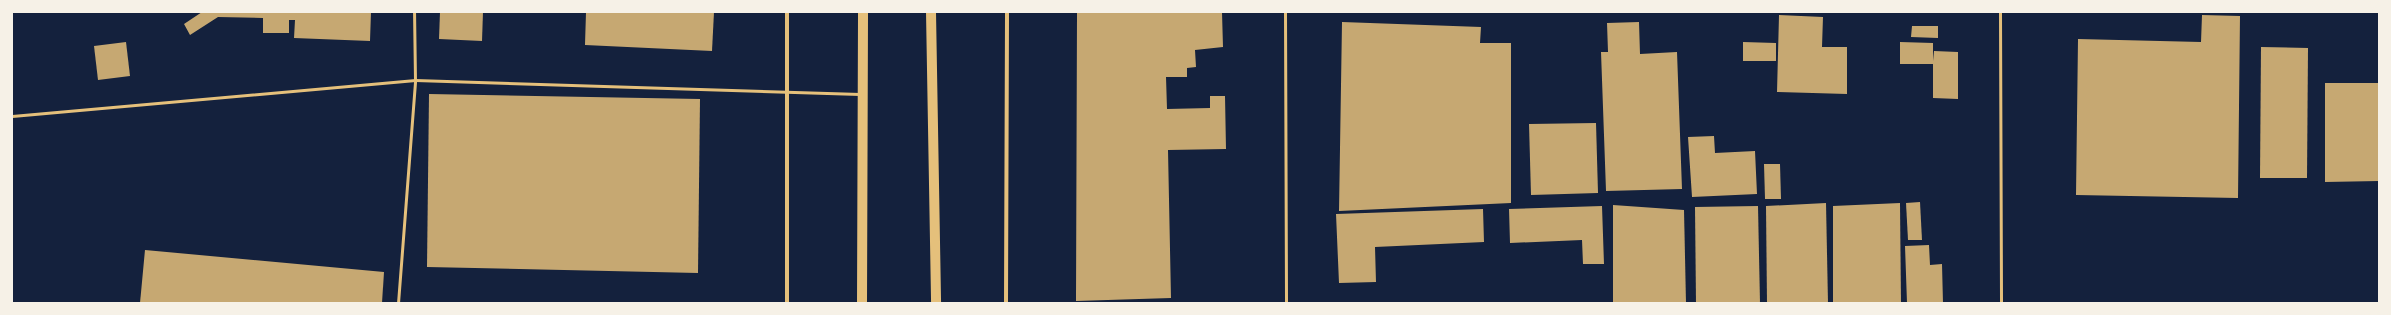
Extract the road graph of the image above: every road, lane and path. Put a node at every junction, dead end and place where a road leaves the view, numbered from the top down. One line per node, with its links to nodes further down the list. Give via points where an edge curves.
1 (414, 12): 8 (lane)
2 (787, 12): 9 (street)
3 (863, 12): 10 (main road)
4 (931, 12): 15 (main road)
5 (1007, 12): 16 (street)
6 (1286, 12): 17 (lane)
7 (2000, 12): 18 (lane)
8 (415, 80): 9 (lane); 11 (lane); 12 (lane)
9 (788, 91): 10 (lane); 13 (street)
10 (863, 94): 14 (main road)
11 (12, 116)
12 (398, 303)
13 (787, 303)
14 (862, 303)
15 (936, 303)
16 (1006, 303)
17 (1286, 303)
18 (2001, 303)

